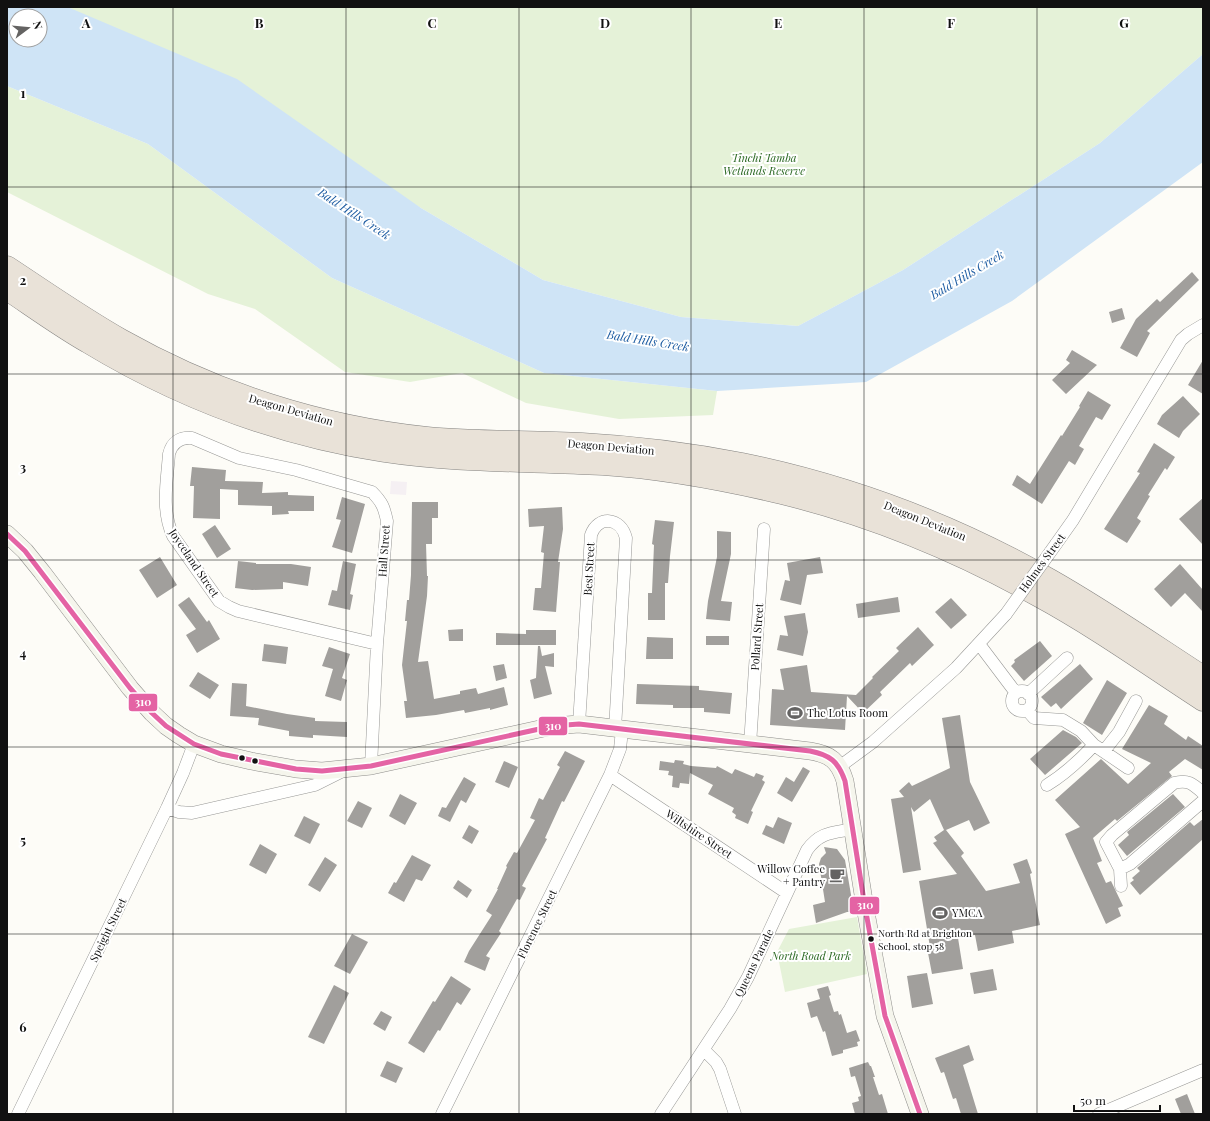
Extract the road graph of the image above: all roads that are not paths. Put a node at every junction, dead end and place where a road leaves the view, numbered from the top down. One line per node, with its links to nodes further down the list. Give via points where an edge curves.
1 (7, 267): 10 (highway, Deagon Deviation, via 90,322 161,361 203,381 288,411 381,432 428,438 581,444 690,455 743,464 864,498 918,517 1010,558 1091,604)
2 (7, 289): 12 (highway, Deagon Deviation, via 86,341 178,390 217,407 301,434 414,455 601,464 650,469 781,493 876,521 960,555 1041,597)
3 (1203, 325): 8 (street, Holmes Street, bridge, via 1182,340 1073,520 1006,614)
4 (180, 439): 7 (street, Joyceland Street, via 171,447 169,454 166,513 168,526 219,601 238,611); 7 (street, Hall Street, via 192,438 239,458 296,470 372,492 381,500 387,521)
5 (764, 529): 17 (street, Pollard Street)
6 (7, 534): 16 (street, via 25,551 152,713 166,726)
7 (377, 644): 19 (street, Hall Street)
8 (979, 644): 11 (street); 20 (street, Holmes Street, via 874,742)
9 (1067, 658): 11 (street)
10 (1203, 677)
11 (1022, 694): 18 (street, via 1013,698 1013,706 1020,711 1027,710 1034,718 1063,720 1081,731)
12 (1203, 700)
13 (1136, 701): 18 (street, via 1119,732)
14 (579, 724): 15 (street); 15 (street, Best Street, via 591,535 598,523 605,521 620,525 626,538); 19 (street, via 553,726)
15 (618, 729): 17 (street); 23 (street, Florence Street, via 620,749)
16 (194, 744): 21 (street, via 221,754 296,769 322,771); 27 (street, Speight Street)
17 (750, 745): 20 (street, via 821,752 829,756)
18 (1099, 748): 22 (street); 24 (street)
19 (371, 766): 21 (street)
20 (839, 767): 28 (street, via 845,782)
21 (347, 768): 27 (street, via 315,785 235,803 186,813)
22 (1128, 768)
23 (610, 775): 31 (street, Wiltshire Street); 35 (street, Florence Street)
24 (1047, 785)
25 (1203, 792): 29 (street, via 1192,783 1183,780 1174,783 1112,835 1106,842)
26 (1203, 801): 29 (street, via 1130,864)
27 (167, 808): 34 (street, Speight Street)
28 (852, 829): 31 (street, Queens Parade, via 824,834 812,843); 38 (street, via 885,1016)
29 (1120, 869): 30 (street)
30 (1121, 886)
31 (787, 894): 32 (street, Queens Parade, via 748,977)
32 (704, 1050): 36 (street, Queens Parade); 37 (street, via 720,1069)
33 (1203, 1070): 39 (street)
34 (18, 1114)
35 (442, 1114)
36 (661, 1114)
37 (735, 1114)
38 (920, 1114)
39 (1099, 1114)

